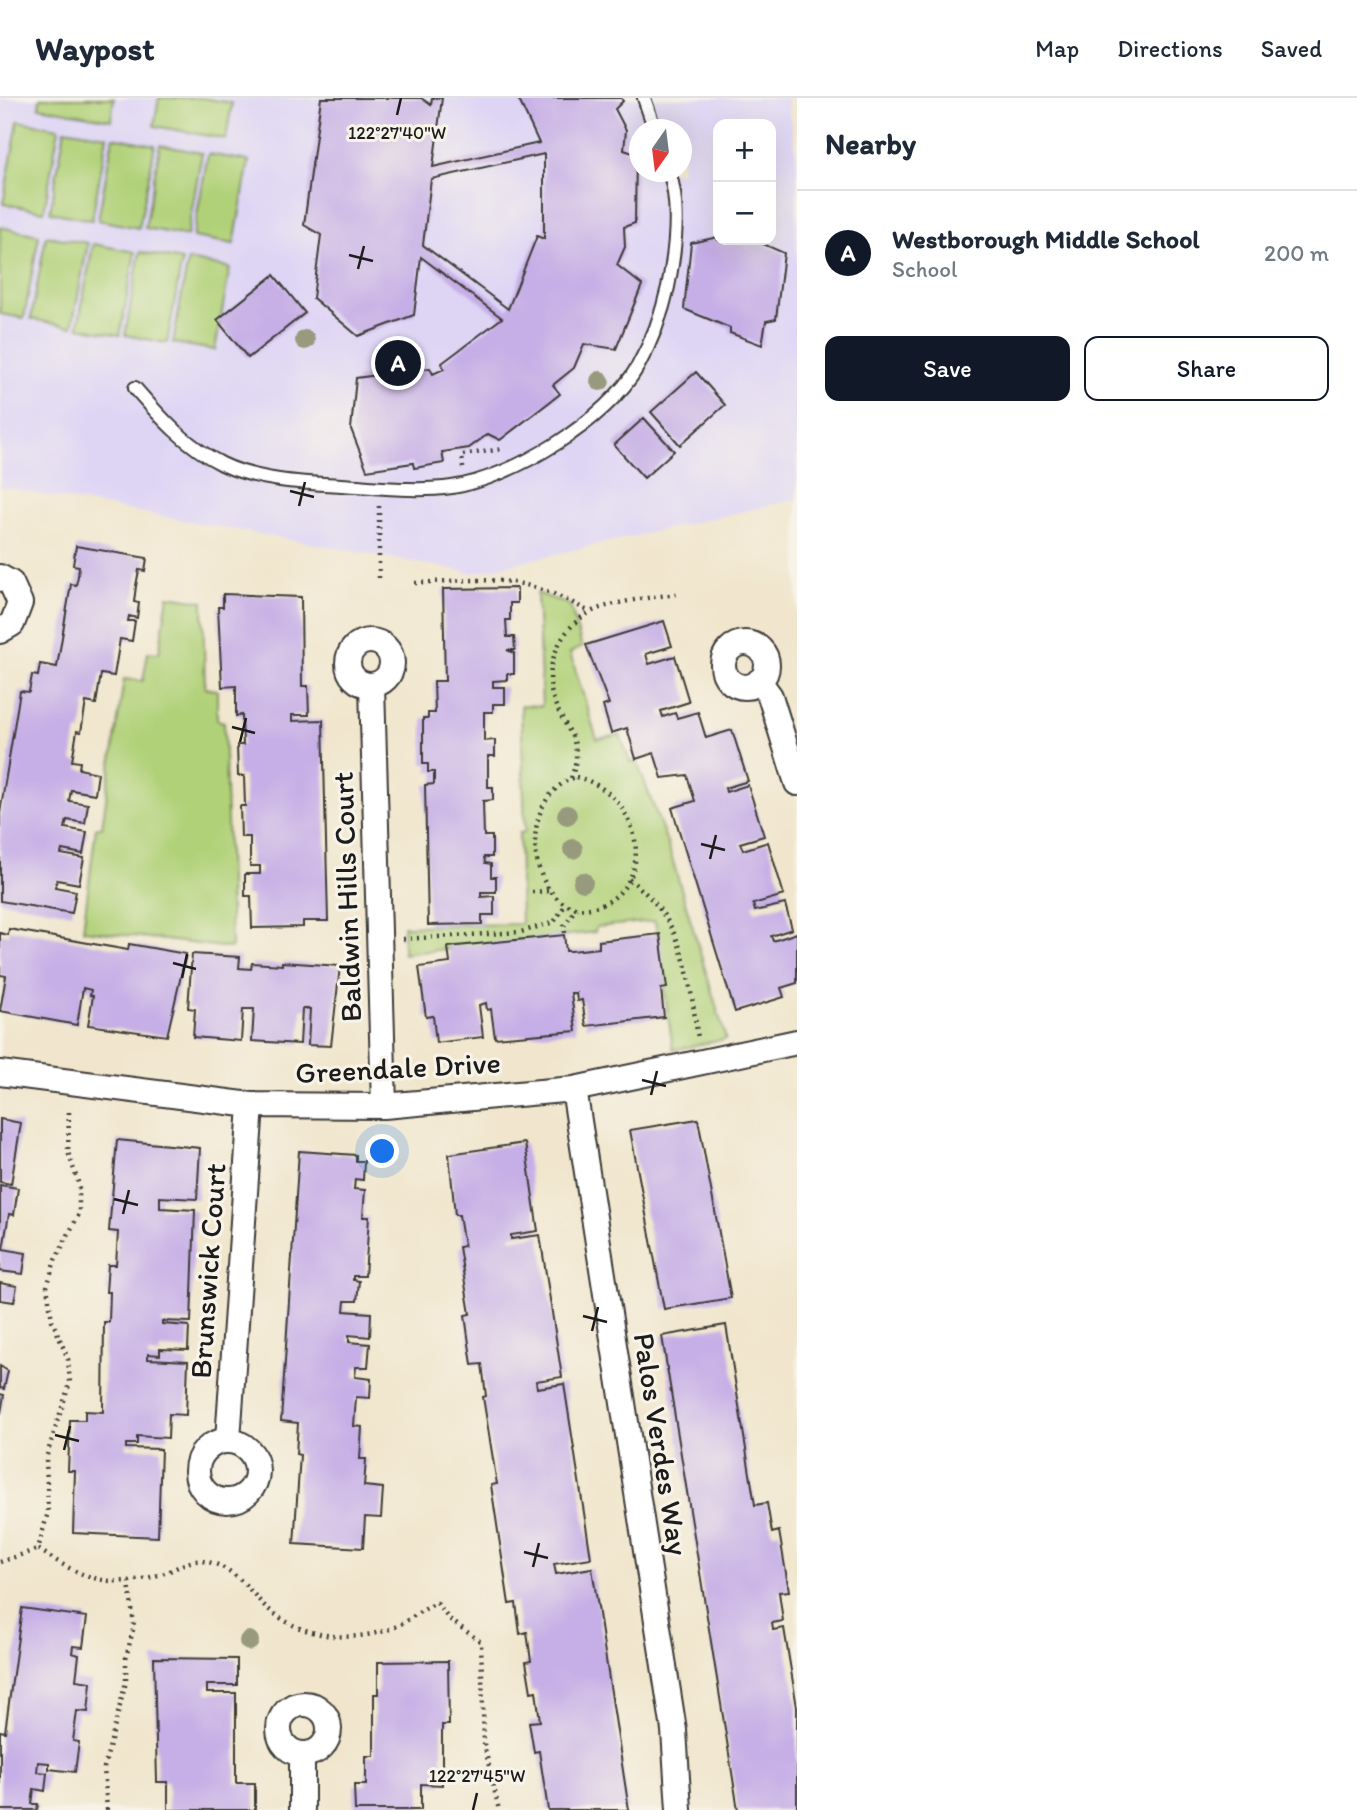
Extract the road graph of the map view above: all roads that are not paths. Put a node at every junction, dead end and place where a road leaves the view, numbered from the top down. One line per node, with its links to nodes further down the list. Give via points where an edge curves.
1 (644, 98): 2 (lane)
2 (651, 119)
3 (670, 182): 4 (lane, via 673,260 662,315 637,368 597,415 539,455 491,476 453,486 400,488 253,475 196,449)
4 (135, 388)
5 (0, 577): 6 (street, via 11,583 20,603 12,624)
6 (0, 631)
7 (760, 681): 9 (street, via 770,696)
8 (372, 686): 14 (street, Baldwin Hills Court)
9 (797, 783)
10 (797, 1042): 12 (street, Greendale Drive)
11 (0, 1073): 13 (street, Greendale Drive)
12 (573, 1089): 14 (street, Greendale Drive); 18 (street, Palos Verdes Way, via 674,1730)
13 (251, 1105): 14 (street, Greendale Drive); 15 (street, Brunswick Court)
14 (384, 1106)
15 (228, 1440)
16 (302, 1754): 17 (street)
17 (302, 1810)
18 (679, 1810)

